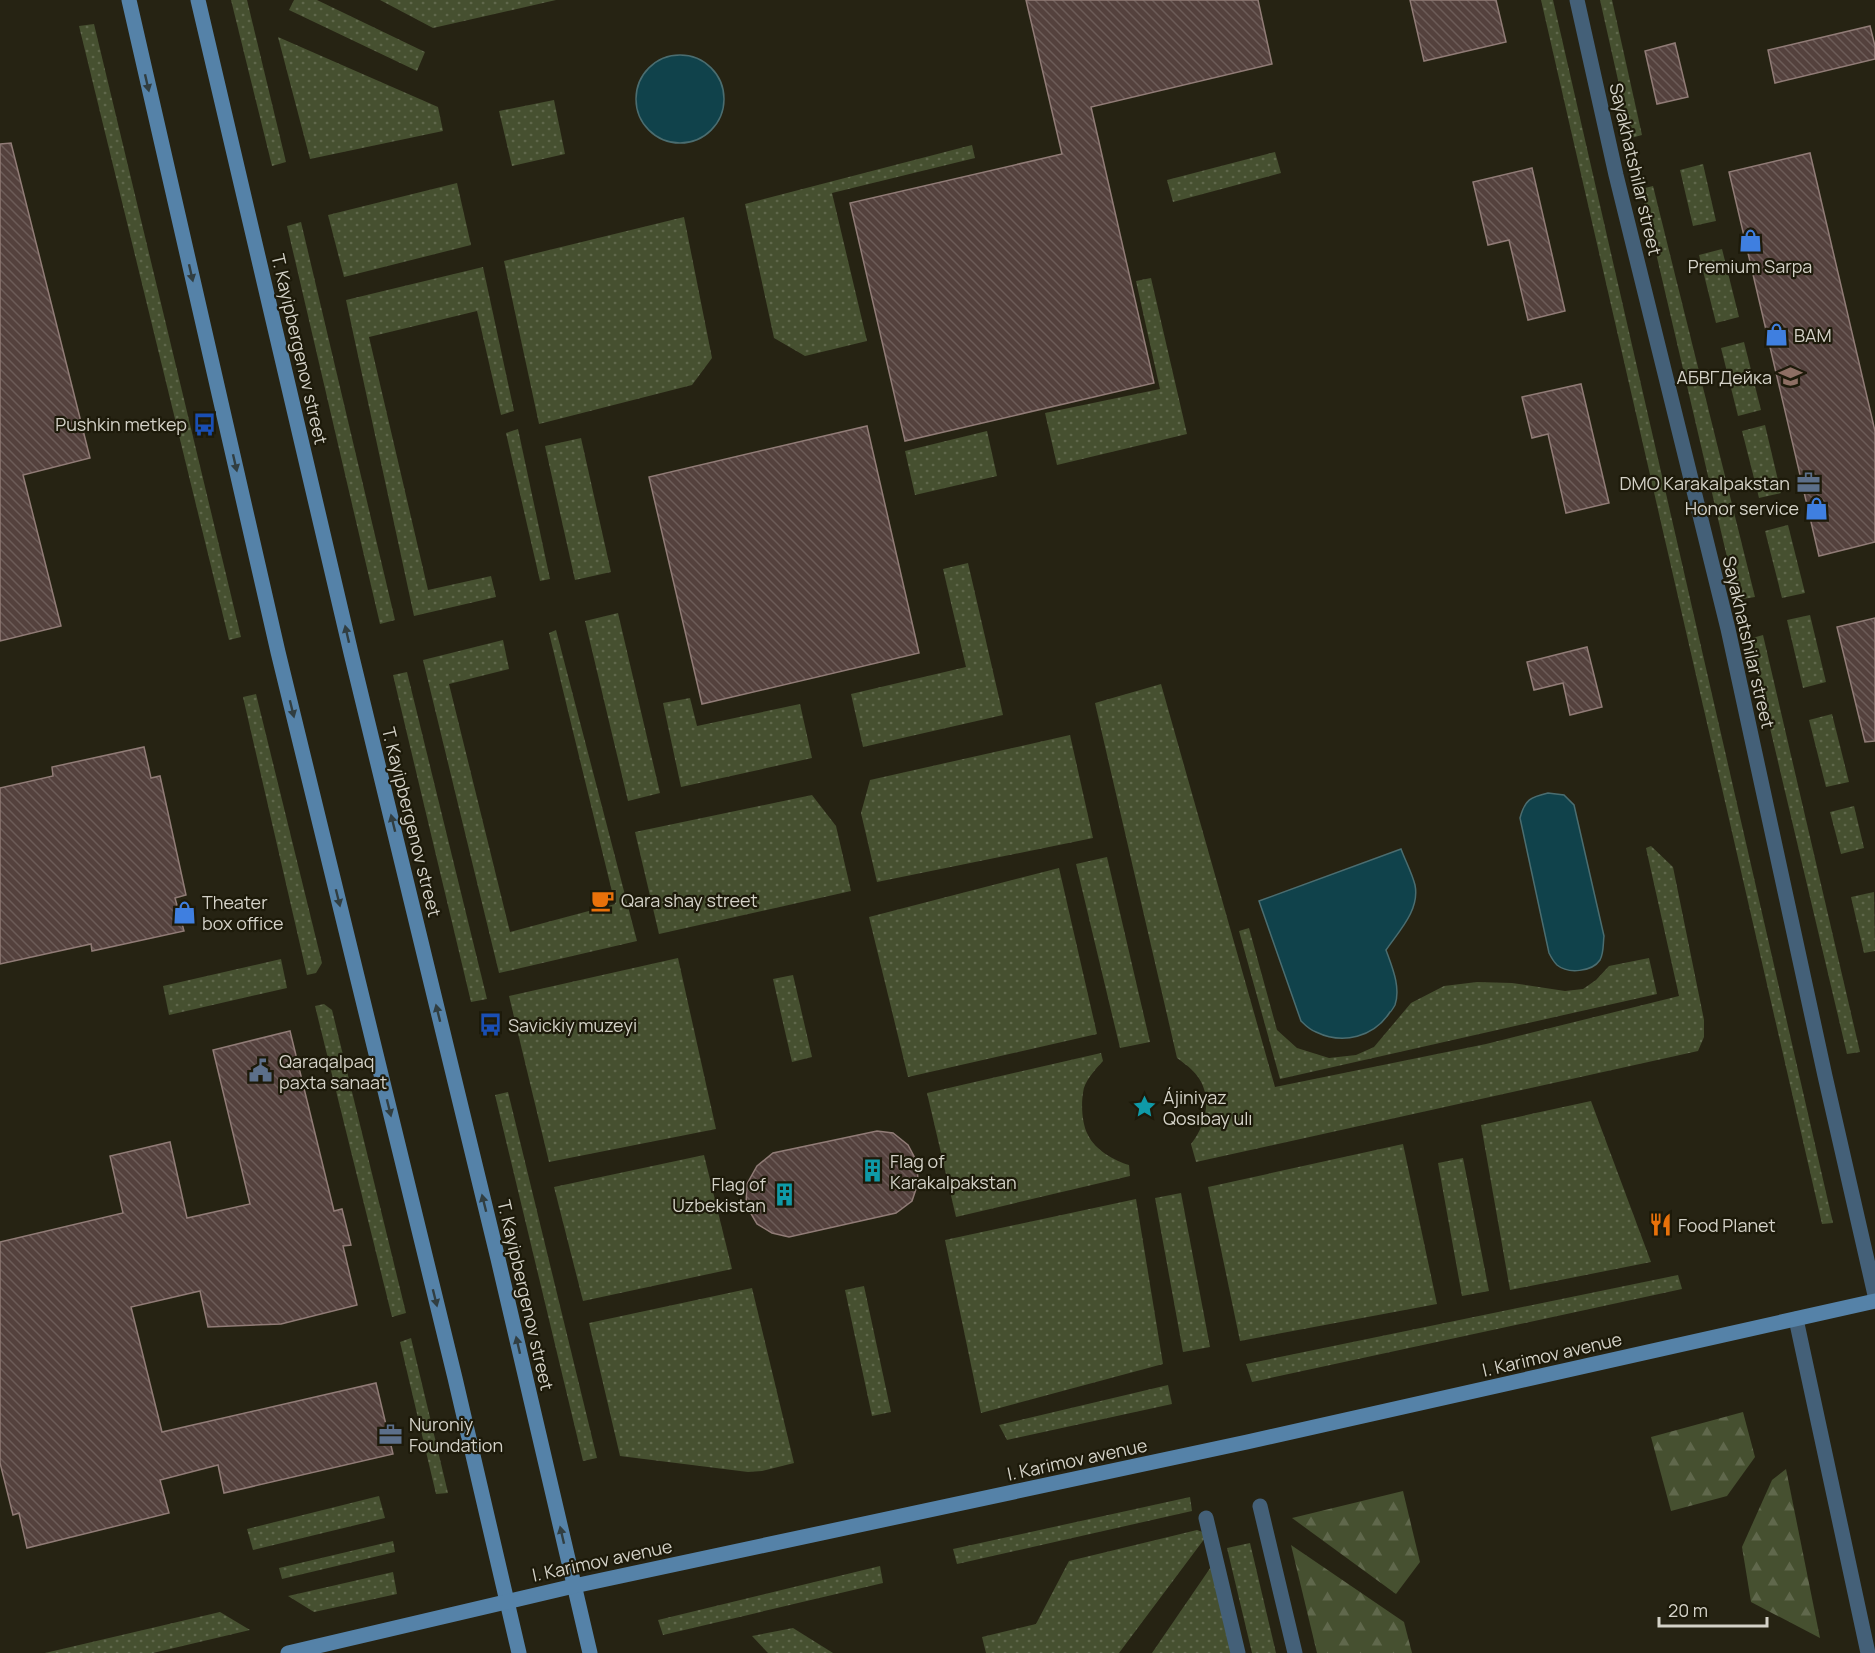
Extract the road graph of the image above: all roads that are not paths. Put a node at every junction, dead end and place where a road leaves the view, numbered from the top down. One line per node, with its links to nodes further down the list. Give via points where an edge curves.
1 (129, 0): 10 (main road, one-way to 10, via 278,652)
2 (198, 0): 9 (main road, T. Kayipbergenov street, one-way to 2)
3 (1577, 0): 4 (street, Sayakhatshilar street, via 1728,629)
4 (1875, 1294)
5 (1875, 1301): 6 (main road, I. Karimov avenue)
6 (1796, 1319): 9 (main road, I. Karimov avenue, via 1225,1447); 16 (street)
7 (1260, 1506): 15 (street)
8 (1206, 1518): 14 (street)
9 (574, 1586): 10 (main road, I. Karimov avenue); 13 (main road, T. Kayipbergenov street)
10 (506, 1601): 11 (main road, I. Karimov avenue); 12 (main road)
11 (288, 1653)
12 (519, 1653)
13 (590, 1653)
14 (1238, 1653)
15 (1295, 1653)
16 (1868, 1653)

